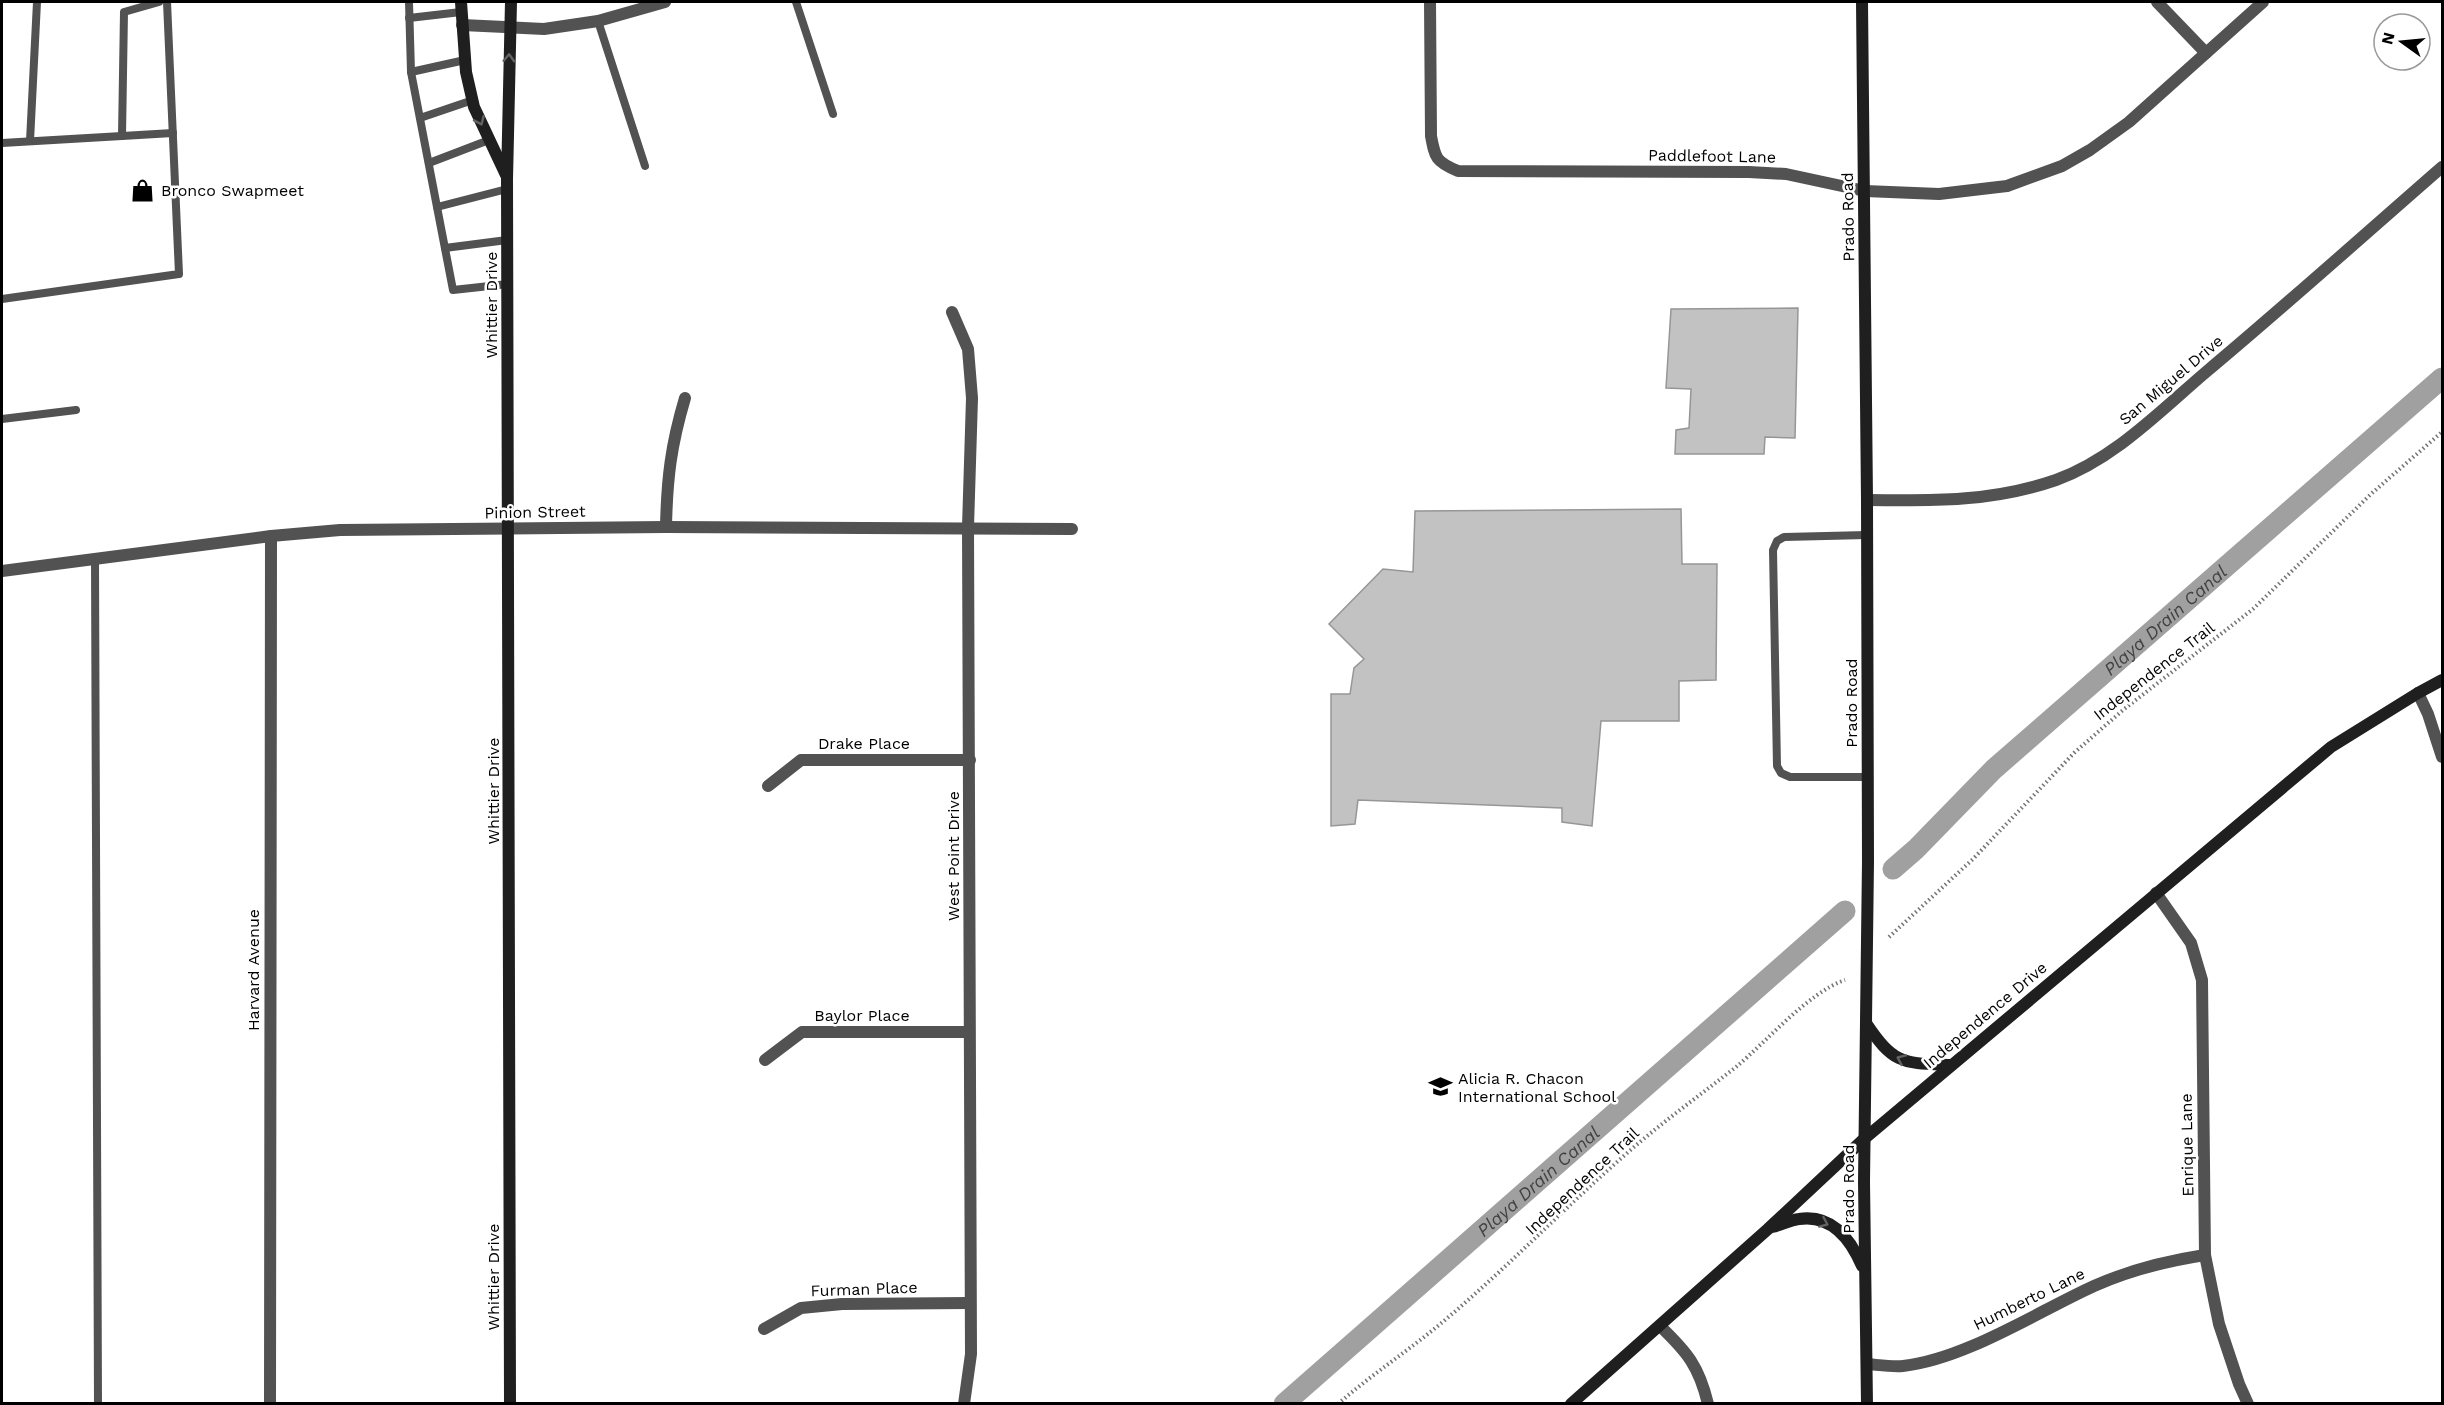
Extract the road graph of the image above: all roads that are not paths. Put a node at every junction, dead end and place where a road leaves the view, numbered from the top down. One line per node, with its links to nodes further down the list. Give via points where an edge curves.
1 (37, 2): 26 (lane)
2 (159, 2): 24 (lane, via 124,12)
3 (167, 2): 23 (lane)
4 (409, 2): 14 (lane)
5 (511, 2): 16 (street, Whittier Drive)
6 (665, 2): 12 (street)
7 (796, 2): 21 (lane)
8 (1430, 2): 32 (street, Paddlefoot Lane, via 1431,136 1435,158 1445,166 1458,171 1786,174)
9 (1862, 2): 32 (street, Prado Road)
10 (2157, 2): 17 (street)
11 (2263, 2): 17 (street, Paddlefoot Lane)
12 (629, 7): 15 (street)
13 (461, 13): 14 (lane); 16 (street); 18 (street, Whittier Drive)
14 (409, 18): 19 (lane)
15 (598, 21): 16 (street, via 544,29); 29 (lane)
16 (510, 26): 31 (street, Whittier Drive, one-way to 16)
17 (2206, 53): 32 (street, Paddlefoot Lane, via 2129,122 2062,166 2007,186 1968,192)
18 (465, 60): 19 (lane); 20 (street, Whittier Drive)
19 (411, 72): 22 (lane)
20 (472, 100): 22 (lane); 25 (street, Whittier Drive, one-way to 25)
21 (833, 114)
22 (420, 118): 28 (lane)
23 (173, 133): 24 (lane); 37 (lane, via 179,274)
24 (122, 136): 26 (lane)
25 (489, 140): 28 (lane); 31 (street, Whittier Drive)
26 (30, 141): 27 (lane)
27 (2, 143)
28 (429, 163): 33 (lane)
29 (645, 166)
30 (2442, 167): 42 (street, San Miguel Drive, via 2101,459 2058,479 1982,498)
31 (507, 184): 33 (lane); 34 (street, Whittier Drive)
32 (1864, 191): 42 (street, Prado Road)
33 (437, 207): 35 (lane)
34 (507, 240): 35 (lane); 36 (street, Whittier Drive)
35 (445, 248): 36 (lane, via 453,290)
36 (508, 284): 45 (street, Whittier Drive)
37 (2, 299)
38 (952, 312): 44 (street, West Point Drive, via 968,349 972,398)
39 (685, 398): 43 (street, via 667,477)
40 (76, 410): 41 (lane)
41 (2, 419)
42 (1867, 500): 47 (street, Prado Road)
43 (666, 526): 44 (street, Pinion Street); 45 (street, Pinion Street)
44 (968, 527): 46 (street, Pinion Street); 54 (street, West Point Drive)
45 (508, 529): 48 (street, Pinion Street, via 340,530); 72 (street, Whittier Drive)
46 (1072, 529)
47 (1867, 535): 55 (street, Prado Road); 55 (lane, via 1784,537 1773,550 1777,766 1790,777)
48 (271, 536): 49 (street, Pinion Street); 71 (street, Harvard Avenue)
49 (96, 559): 50 (street, Pinion Street); 70 (lane)
50 (2, 571)
51 (2442, 680): 52 (street, Independence Drive)
52 (2418, 693): 53 (street); 57 (street, Independence Drive, via 2331,747)
53 (2442, 757)
54 (970, 760): 56 (street, Drake Place, via 801,760); 59 (street, West Point Drive)
55 (1868, 777): 58 (street, Prado Road)
56 (768, 786)
57 (2156, 893): 61 (street, Independence Drive); 64 (street, Enrique Lane, via 2191,943 2202,980)
58 (1866, 1023): 61 (street, one-way to 58, via 1901,1060 1888,1053); 62 (street, Prado Road)
59 (969, 1032): 60 (street, Baylor Place, via 802,1032); 66 (street, West Point Drive)
60 (765, 1060)
61 (1951, 1065): 62 (street, Independence Drive)
62 (1864, 1139): 63 (street, Independence Drive); 65 (street, Prado Road)
63 (1768, 1229): 65 (street, one-way to 65, via 1799,1219 1816,1218 1828,1223 1854,1246); 67 (street, Independence Drive)
64 (2205, 1255): 69 (street, Humberto Lane, via 2146,1266 2096,1285 1965,1348 1922,1363); 77 (street, Enrique Lane, via 2219,1324)
65 (1865, 1274): 69 (street, Prado Road)
66 (969, 1303): 68 (street, Furman Place, via 801,1308); 73 (street, West Point Drive, via 971,1354)
67 (1660, 1326): 74 (street, Independence Drive); 75 (street, via 1693,1362)
68 (764, 1329)
69 (1867, 1364): 76 (street, Prado Road)
70 (98, 1404)
71 (270, 1404)
72 (510, 1404)
73 (964, 1404)
74 (1571, 1404)
75 (1708, 1404)
76 (1867, 1404)
77 (2248, 1404)

